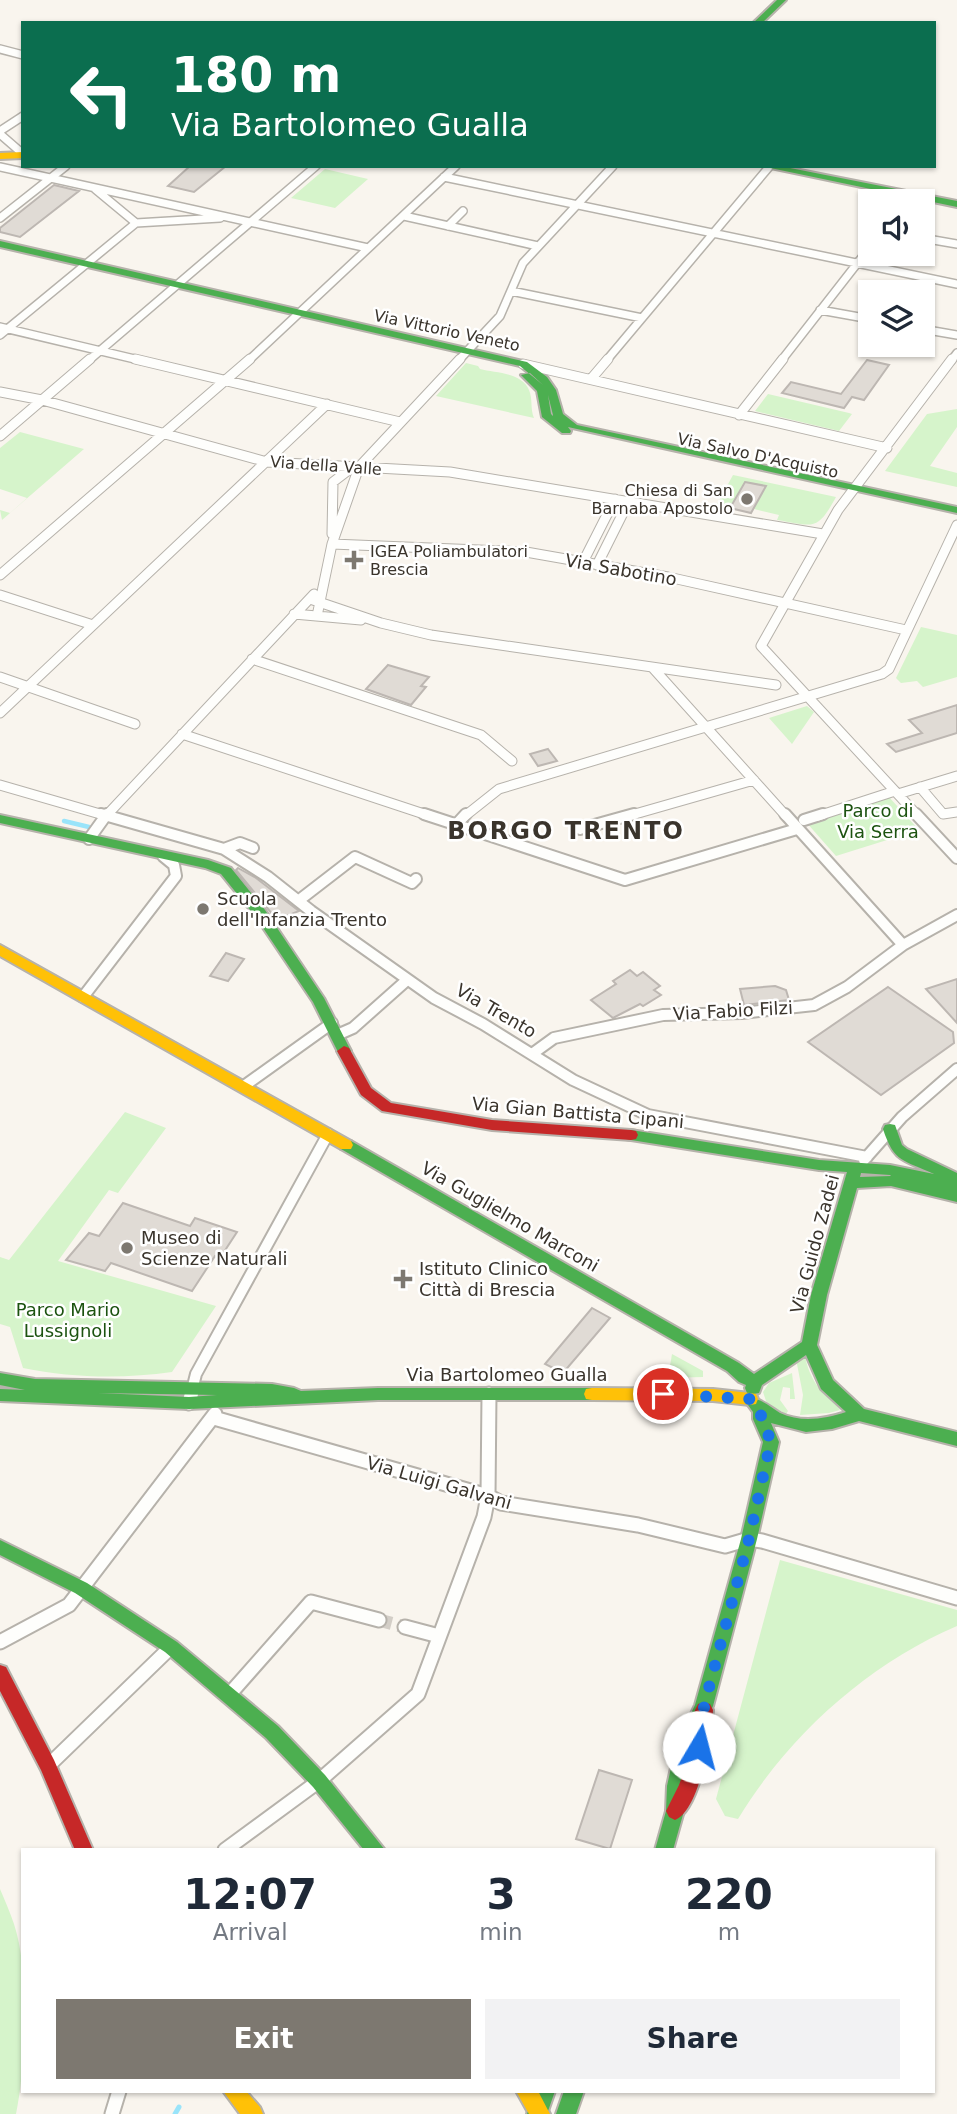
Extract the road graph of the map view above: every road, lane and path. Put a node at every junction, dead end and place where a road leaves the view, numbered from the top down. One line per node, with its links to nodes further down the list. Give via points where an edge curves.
1 (782, 0): 2 (street)
2 (759, 21)
3 (0, 50): 4 (street)
4 (21, 55)
5 (21, 117): 6 (street)
6 (0, 133): 7 (street)
7 (21, 152)
8 (21, 154): 9 (street)
9 (0, 156)
10 (0, 166): 18 (street)
11 (64, 168): 18 (street)
12 (314, 168): 28 (street)
13 (454, 168): 17 (street)
14 (612, 168): 23 (street)
15 (766, 168): 31 (street)
16 (771, 168): 20 (street)
17 (444, 177): 23 (street); 25 (street)
18 (51, 178): 19 (street); 26 (street)
19 (93, 187): 27 (street); 29 (street)
20 (866, 189)
21 (935, 201): 22 (street)
22 (957, 204)
23 (578, 206): 31 (street); 35 (street)
24 (463, 211): 30 (street)
25 (404, 216): 30 (street); 36 (street)
26 (0, 218)
27 (231, 218): 28 (street); 29 (street)
28 (250, 222): 36 (street); 41 (street)
29 (136, 223): 38 (street)
30 (448, 226): 35 (street)
31 (714, 234): 39 (street); 46 (street)
32 (935, 240): 34 (street)
33 (0, 244): 38 (street, Via Vittorio Veneto)
34 (957, 244)
35 (538, 246): 42 (street, via 518,271)
36 (368, 248): 44 (street)
37 (858, 262): 39 (street)
38 (85, 264): 41 (street, Via Vittorio Veneto); 47 (street)
39 (856, 265): 40 (street); 43 (street)
40 (957, 284)
41 (176, 286): 44 (street, Via Vittorio Veneto); 51 (street)
42 (511, 292): 46 (street); 52 (street, via 500,316)
43 (820, 310): 45 (street); 61 (street)
44 (297, 315): 52 (street, Via Vittorio Veneto); 57 (street)
45 (858, 317)
46 (642, 318): 56 (street)
47 (4, 328): 49 (street); 51 (street)
48 (935, 331): 50 (street)
49 (0, 335)
50 (957, 335)
51 (100, 350): 57 (street); 59 (street)
52 (466, 352): 54 (street, Via Vittorio Veneto); 62 (street)
53 (957, 354): 65 (street)
54 (486, 357): 55 (street, Via Vittorio Veneto); 68 (street, Via Salvo D'Acquisto, via 533,379 542,390 546,415 575,435 838,490)
55 (523, 364): 56 (street, Via Vittorio Veneto); 68 (street, Via Salvo D'Acquisto, via 547,380 558,415 574,427)
56 (591, 379): 61 (street, Via Vittorio Veneto)
57 (228, 380): 60 (street); 63 (street)
58 (0, 392): 59 (street, Via della Valle)
59 (43, 400): 63 (street, Via della Valle); 64 (street)
60 (327, 404): 62 (street); 66 (street)
61 (739, 415): 65 (street, Via Vittorio Veneto)
62 (400, 422): 67 (street)
63 (164, 434): 66 (street, Via della Valle); 77 (street)
64 (0, 436)
65 (887, 448): 68 (street)
66 (267, 462): 67 (street, Via della Valle); 86 (street)
67 (359, 467): 69 (street, Via della Valle, via 450,472); 74 (street); 74 (street, via 344,471 333,481)
68 (856, 489): 71 (street); 73 (street)
69 (615, 499): 70 (street, Via della Valle); 75 (street)
70 (629, 501): 73 (street, Via della Valle); 76 (street)
71 (957, 510)
72 (957, 525): 87 (street)
73 (823, 534): 82 (street)
74 (332, 544): 75 (street, Via Sabotino, via 526,552); 78 (street)
75 (583, 562): 76 (street, Via Sabotino)
76 (597, 565): 82 (street, Via Sabotino)
77 (0, 575)
78 (322, 584): 80 (street); 81 (street)
79 (0, 595): 86 (street)
80 (310, 599): 81 (street); 83 (street)
81 (321, 602): 84 (street); 85 (street)
82 (785, 604): 87 (street, Via Sabotino); 93 (street, via 761,646)
83 (294, 614): 84 (street); 88 (street)
84 (317, 616): 85 (street)
85 (381, 623): 89 (street, via 457,639)
86 (93, 625): 92 (street)
87 (906, 630): 93 (street, via 889,669 882,674)
88 (252, 659): 97 (street); 98 (street, via 481,735)
89 (652, 667): 91 (street); 96 (street)
90 (0, 677): 92 (street)
91 (776, 685)
92 (29, 686): 94 (street); 95 (street)
93 (808, 697): 96 (street); 103 (street)
94 (0, 713)
95 (135, 724)
96 (708, 726): 100 (street); 108 (street, via 499,789)
97 (182, 734): 105 (street); 108 (street)
98 (512, 761)
99 (957, 776): 102 (street)
100 (754, 780): 109 (street); 110 (street)
101 (0, 785): 105 (street, Via Trento)
102 (920, 787): 103 (street); 104 (street, via 943,814)
103 (897, 793): 107 (street); 115 (street)
104 (957, 812)
105 (107, 814): 111 (street); 113 (street, Via Trento)
106 (0, 819): 111 (street, Via Gian Battista Cipani)
107 (804, 820)
108 (455, 826): 110 (street, via 625,880)
109 (580, 829)
110 (797, 829): 119 (street)
111 (89, 839): 114 (street, Via Gian Battista Cipani)
112 (253, 848): 113 (street, Via Trento, via 240,843)
113 (224, 849): 117 (street, Via Trento)
114 (163, 856): 122 (street, via 174,865 176,876); 123 (street, Via Gian Battista Cipani, via 218,867 234,879)
115 (957, 858)
116 (415, 882): 117 (street, via 355,857)
117 (298, 901): 121 (street, Via Trento)
118 (957, 915): 119 (street, Via Fabio Filzi)
119 (903, 945): 124 (street, Via Fabio Filzi, via 814,1005 663,1015 561,1036)
120 (0, 950): 122 (street, Via Guglielmo Marconi)
121 (407, 980): 123 (street, via 353,1028); 124 (street, Via Trento)
122 (83, 997): 126 (street, Via Guglielmo Marconi)
123 (335, 1029): 126 (street); 130 (street, Via Gian Battista Cipani, via 366,1091 387,1107 492,1125)
124 (532, 1054): 127 (street, Via Trento, via 573,1080 648,1115)
125 (957, 1069): 128 (street, Via Guido Zadei)
126 (244, 1086): 129 (street, Via Guglielmo Marconi)
127 (690, 1124): 130 (street); 131 (street, Via Trento)
128 (890, 1129): 131 (street, Via Guido Zadei); 133 (street, via 902,1153)
129 (328, 1134): 138 (street, Via Guglielmo Marconi); 142 (street, via 196,1374)
130 (687, 1142): 132 (street, Via Gian Battista Cipani)
131 (867, 1157): 132 (street, Via Guido Zadei)
132 (853, 1176): 134 (street, via 890,1170); 135 (street); 136 (street, Via Guido Zadei)
133 (957, 1179)
134 (957, 1185)
135 (957, 1196)
136 (808, 1345): 138 (street); 146 (street, via 827,1384)
137 (0, 1379): 139 (street, Via Bartolomeo Gualla)
138 (756, 1381): 144 (street)
139 (22, 1383): 140 (street, Via Bartolomeo Gualla); 142 (street, Via Bartolomeo Gualla)
140 (0, 1393): 142 (street, Via Bartolomeo Gualla)
141 (489, 1394): 143 (street, Via Bartolomeo Gualla, via 306,1396 271,1402); 144 (street, Via Bartolomeo Gualla); 149 (street)
142 (190, 1395): 143 (street, Via Bartolomeo Gualla)
143 (218, 1395): 147 (street)
144 (750, 1399): 145 (street)
145 (761, 1411): 146 (street, via 801,1427); 150 (street, via 771,1441)
146 (859, 1414): 148 (street)
147 (214, 1418): 149 (street, Via Luigi Galvani); 152 (street)
148 (957, 1439)
149 (488, 1496): 150 (street, Via Luigi Galvani, via 501,1503 638,1525 725,1546); 156 (street)
150 (749, 1539): 153 (street, Via Luigi Galvani); 166 (street, via 704,1706 704,1732 687,1795 674,1811)
151 (0, 1547): 152 (street)
152 (82, 1588): 157 (street, via 69,1605); 158 (street)
153 (957, 1598)
154 (379, 1620): 160 (street, via 311,1602)
155 (405, 1627): 156 (street)
156 (439, 1636): 162 (street, via 418,1694)
157 (0, 1642)
158 (171, 1647): 160 (street); 161 (street)
159 (0, 1673): 161 (street)
160 (228, 1696): 162 (street, via 272,1732)
161 (48, 1766): 163 (street)
162 (319, 1781): 164 (street); 165 (street)
163 (84, 1848)
164 (228, 1848)
165 (374, 1848)
166 (665, 1848)
167 (118, 2093): 173 (street)
168 (235, 2093): 174 (street)
169 (527, 2093): 172 (street)
170 (544, 2093): 172 (street)
171 (573, 2093): 175 (street)
172 (538, 2113)
173 (112, 2114)
174 (253, 2114)
175 (566, 2114)

